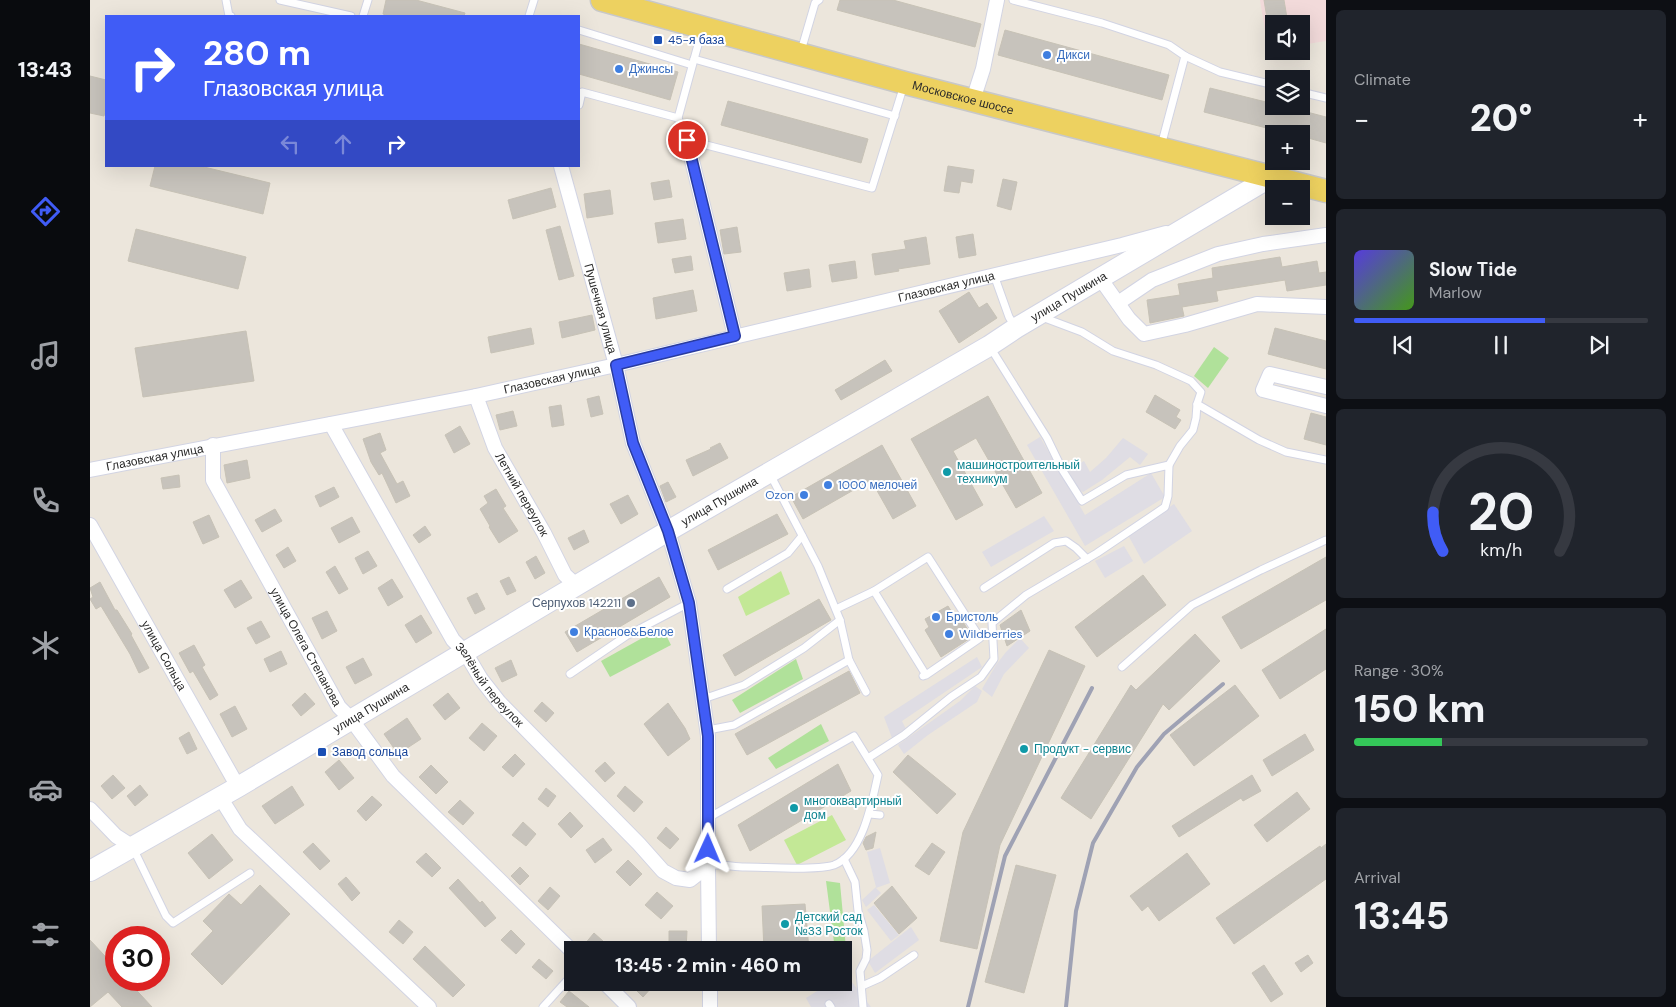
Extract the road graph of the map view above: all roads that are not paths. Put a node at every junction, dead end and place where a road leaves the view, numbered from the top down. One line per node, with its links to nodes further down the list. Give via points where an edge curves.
1 (226, 0): 9 (lane)
2 (280, 0): 10 (lane)
3 (368, 0): 11 (lane)
4 (534, 0): 12 (lane)
5 (605, 0): 13 (main road, Московское шоссе)
6 (819, 0): 15 (lane, via 815,2)
7 (997, 0): 22 (street)
8 (1014, 0): 16 (lane, via 1110,26 1169,46)
9 (229, 15)
10 (347, 15)
11 (363, 15)
12 (531, 15)
13 (702, 27): 15 (main road, Московское шоссе); 17 (lane)
14 (580, 30): 17 (lane)
15 (800, 54): 18 (main road, Московское шоссе)
16 (1185, 56): 19 (lane, via 1220,72); 27 (lane)
17 (693, 62): 24 (lane); 25 (lane)
18 (905, 83): 22 (main road, Московское шоссе); 24 (lane)
19 (1265, 83)
20 (1310, 94): 21 (lane)
21 (1326, 98)
22 (973, 100): 27 (main road, Московское шоссе)
23 (580, 101): 25 (lane, via 582,92)
24 (895, 116): 26 (lane, via 872,188)
25 (678, 118): 26 (lane)
26 (687, 140): 39 (street)
27 (1161, 149): 29 (main road, Московское шоссе)
28 (562, 167): 41 (street, Пушечная улица)
29 (1271, 178): 30 (main road, Московское шоссе); 31 (street, улица Пушкина)
30 (1326, 191)
31 (1186, 228): 33 (street, Глазовская улица); 34 (street, улица Пушкина)
32 (1326, 235): 35 (street, via 1218,254 1152,280)
33 (994, 275): 38 (lane); 39 (street, Глазовская улица)
34 (1100, 278): 35 (street); 37 (street, улица Пушкина)
35 (1118, 303): 36 (street, via 1144,334 1257,304)
36 (1326, 307)
37 (1037, 316): 38 (street, улица Пушкина); 44 (lane, via 1082,332 1113,351 1191,381 1201,392)
38 (1016, 328): 40 (street, улица Пушкина)
39 (735, 336): 41 (street, Глазовская улица)
40 (989, 346): 49 (lane, via 1082,501 1126,475); 51 (street, улица Пушкина)
41 (616, 365): 43 (street, Глазовская улица); 53 (street, Пушечная улица, via 633,443)
42 (1326, 387): 45 (street, via 1270,374 1263,390)
43 (476, 396): 46 (street, Глазовская улица); 57 (street, Летний переулок, via 494,448 565,575)
44 (1197, 404): 48 (lane, via 1286,452); 49 (lane, via 1192,430)
45 (1326, 406)
46 (331, 424): 47 (street, Глазовская улица); 64 (street, Зелёный переулок, via 453,640)
47 (213, 445): 50 (street, Глазовская улица); 70 (street, улица Олега Степанова, via 213,480 338,707)
48 (1326, 460)
49 (1170, 465): 56 (lane, via 1165,507)
50 (90, 470)
51 (770, 473): 53 (street, улица Пушкина); 54 (lane)
52 (90, 525): 73 (street, улица Сольца)
53 (668, 531): 57 (street, улица Пушкина); 61 (street, Пушечная улица)
54 (806, 538): 59 (lane, via 788,553); 62 (lane)
55 (1326, 540): 66 (lane, via 1192,605)
56 (1087, 559): 58 (lane, via 1066,541 1054,543); 72 (lane, via 1026,595 992,623 994,659 980,677 904,736)
57 (577, 586): 64 (street, улица Пушкина)
58 (984, 588)
59 (727, 589)
60 (874, 591): 60 (lane, via 928,558 980,638 924,675); 62 (lane)
61 (689, 603): 67 (lane, via 626,636); 69 (street, Пушечная улица)
62 (836, 609): 63 (lane)
63 (840, 620): 65 (lane); 69 (lane, via 804,648 744,685)
64 (465, 652): 70 (street, улица Пушкина); 81 (street, Зелёный переулок, via 499,702 663,870 676,878 690,880)
65 (849, 660): 68 (lane); 71 (lane, via 734,725)
66 (1122, 667)
67 (570, 674)
68 (866, 692)
69 (703, 699): 71 (street, Пушечная улица)
70 (351, 719): 73 (street, улица Пушкина); 85 (street, улица Олега Степанова, via 393,776)
71 (708, 730): 78 (street, Пушечная улица)
72 (868, 758): 76 (lane, via 878,775); 78 (lane, via 854,736)
73 (238, 787): 74 (street, улица Пушкина)
74 (220, 797): 79 (street, улица Пушкина); 91 (street, via 240,829)
75 (90, 808): 79 (street, via 116,836)
76 (870, 814): 77 (lane); 80 (lane, via 852,851)
77 (880, 815)
78 (708, 818): 81 (street, Пушечная улица)
79 (133, 847): 82 (street, улица Пушкина); 83 (lane, via 166,916 173,923)
80 (844, 859): 81 (lane, via 833,865 812,868); 88 (lane, via 855,882 867,950 860,971)
81 (708, 866): 84 (street, Пушечная улица)
82 (90, 871)
83 (250, 873)
84 (709, 941)
85 (564, 944)
86 (914, 955): 88 (lane)
87 (564, 984): 92 (lane)
88 (862, 986): 95 (lane)
89 (613, 991): 93 (street)
90 (710, 991): 94 (street)
91 (430, 1007)
92 (543, 1007)
93 (629, 1007)
94 (710, 1007)
95 (863, 1007)

